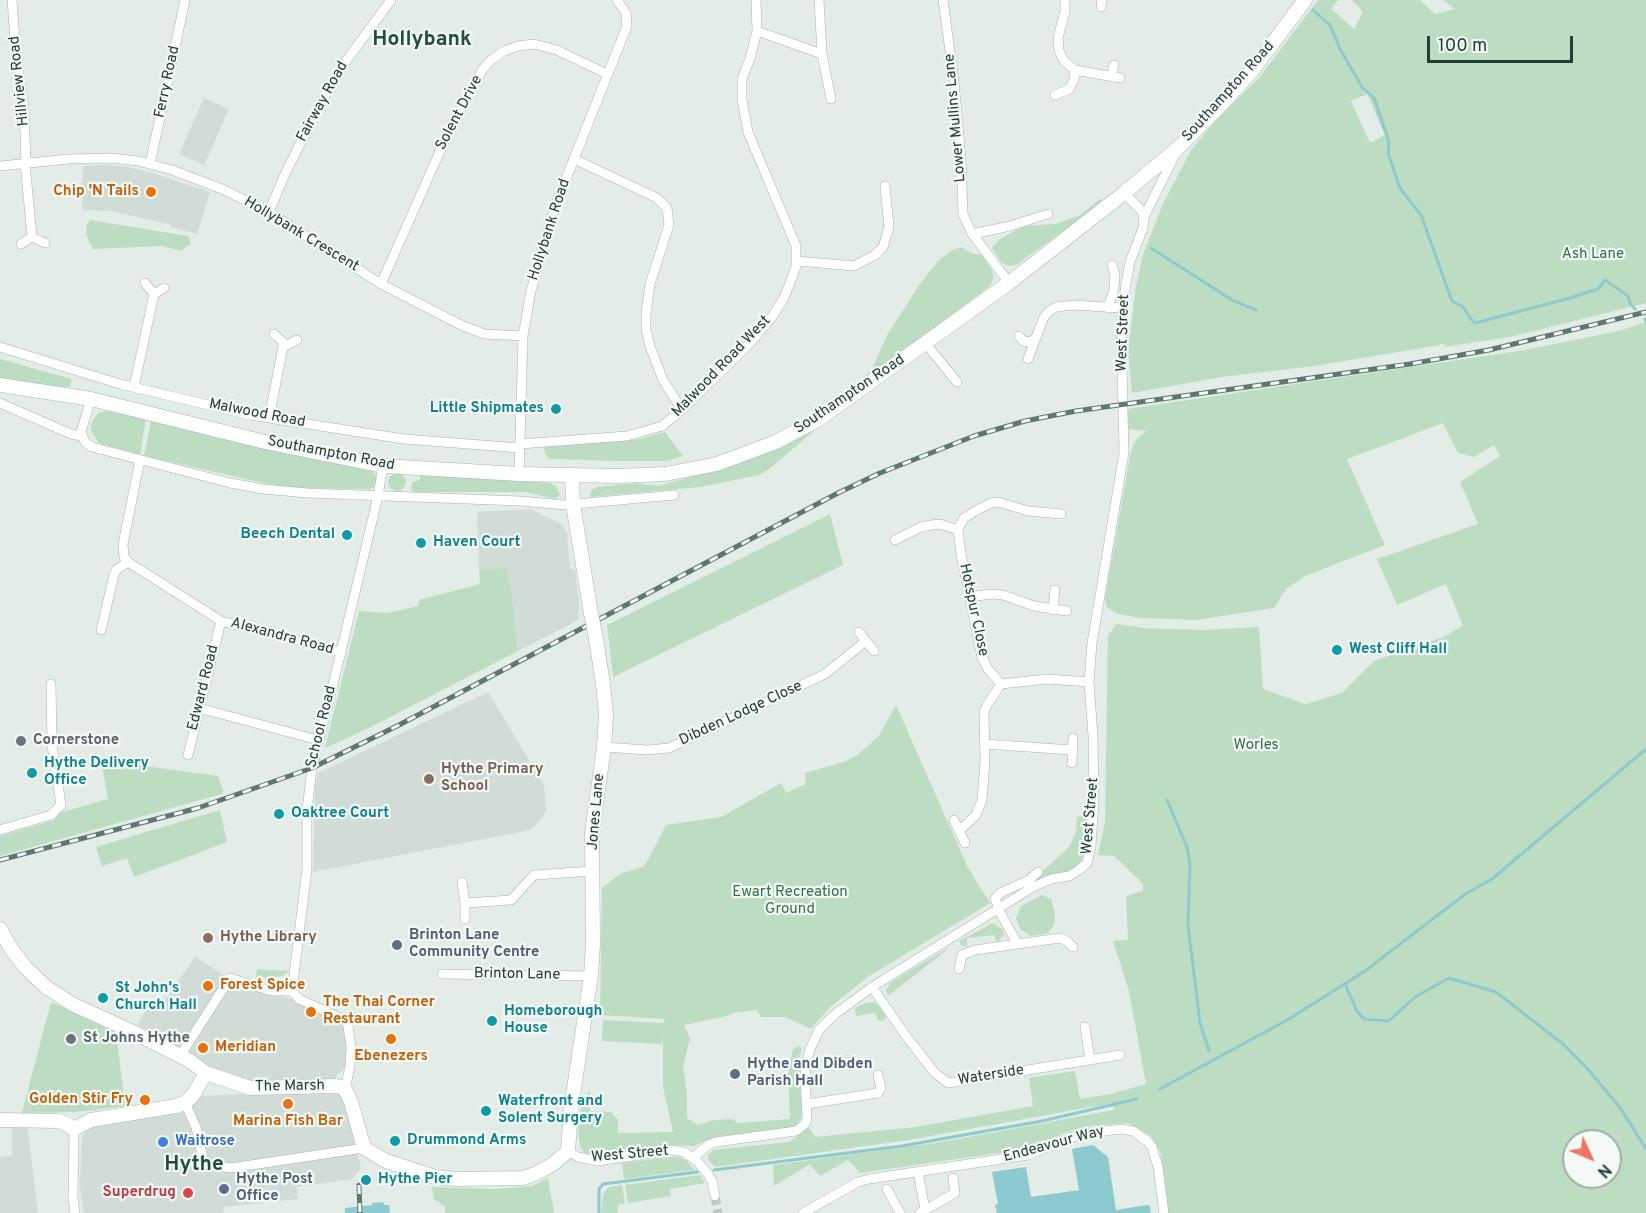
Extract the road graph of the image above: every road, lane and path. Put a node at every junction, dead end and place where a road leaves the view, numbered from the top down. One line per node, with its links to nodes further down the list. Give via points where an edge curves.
1 (12, 0): 21 (street, Hillview Road)
2 (185, 0): 22 (street, Ferry Road)
3 (392, 0): 26 (street, Fairway Road, via 323,98)
4 (617, 0): 14 (street, Hollybank Road, via 626,13 627,26)
5 (756, 0): 10 (street, Malwood Road West)
6 (819, 0): 11 (street)
7 (943, 0): 29 (street, Lower Mullins Lane, via 954,81 962,204)
8 (1065, 0): 13 (street, via 1059,51)
9 (1305, 0): 19 (street, Southampton Road, via 1251,72)
10 (757, 32): 11 (street); 33 (street, Malwood Road West, via 742,79 744,120 796,246)
11 (822, 54): 16 (street)
12 (1114, 65): 13 (street, via 1116,78)
13 (1075, 70): 17 (street, via 1069,89)
14 (607, 74): 20 (street, Hollybank Road); 37 (street, Solent Drive, via 557,50 534,44 504,51 492,60 453,122)
15 (840, 85): 16 (street)
16 (830, 86): 18 (street)
17 (1055, 95)
18 (831, 99)
19 (1177, 149): 25 (street, Southampton Road); 28 (street, West Street)
20 (574, 159): 43 (street, Hollybank Road, via 538,261); 56 (street, via 657,198 666,208 669,225 650,284 646,330 663,380)
21 (26, 163): 22 (street, Hollybank Crescent, via 111,158); 23 (street, Hollybank Crescent); 30 (street, Hillview Road)
22 (150, 164): 26 (street, Hollybank Crescent, via 222,189)
23 (0, 166)
24 (885, 186): 33 (street, via 889,227 883,247 875,255 854,266)
25 (1124, 193): 28 (street); 36 (street, Southampton Road)
26 (269, 212): 37 (street, Hollybank Crescent)
27 (1048, 214): 29 (street)
28 (1144, 217): 41 (street, West Street, via 1130,262)
29 (972, 234): 36 (street, Lower Mullins Lane)
30 (32, 237): 31 (street); 32 (street)
31 (45, 243)
32 (21, 244)
33 (797, 261): 56 (street, Malwood Road West, via 790,287 772,317)
34 (1113, 265): 40 (street, via 1114,289)
35 (145, 283): 39 (street)
36 (1009, 283): 47 (street, Southampton Road)
37 (381, 284): 43 (street, Hollybank Crescent, via 473,330)
38 (164, 288): 39 (street)
39 (154, 294): 53 (street)
40 (1108, 308): 41 (street); 45 (street, via 1056,307 1043,319)
41 (1123, 308): 81 (street, West Street, via 1124,453)
42 (274, 334): 49 (street)
43 (523, 336): 59 (street, Hollybank Road)
44 (1019, 336): 45 (street, via 1023,341)
45 (1035, 339): 50 (street)
46 (297, 340): 49 (street)
47 (926, 344): 51 (street); 63 (street, Southampton Road, via 819,419 746,454 691,471)
48 (0, 347): 53 (street, Malwood Road)
49 (284, 347): 57 (street)
50 (1028, 359)
51 (957, 382)
52 (0, 385): 54 (street, Southampton Road)
53 (134, 387): 57 (street, Malwood Road)
54 (91, 399): 58 (street); 61 (street, Southampton Road)
55 (0, 403): 58 (street, Southampton Road, via 71,435)
56 (682, 410): 59 (street, Malwood Road West, via 662,426 644,432)
57 (269, 418): 59 (street, Malwood Road, via 404,440)
58 (82, 436): 60 (street, Southampton Road, via 92,447)
59 (520, 446): 62 (street, Hollybank Road)
60 (140, 460): 65 (street, Southampton Road, via 263,489); 70 (street, via 123,544)
61 (383, 466): 62 (street, Southampton Road); 65 (street, School Road)
62 (519, 474): 63 (street, Southampton Road)
63 (572, 475): 66 (street, Jones Lane)
64 (674, 495): 66 (street, Southampton Road)
65 (378, 496): 66 (street, Southampton Road); 80 (street, School Road)
66 (573, 504): 88 (street, Jones Lane, bridge, via 606,713)
67 (1061, 513): 68 (street, via 991,503 964,518)
68 (958, 530): 69 (street, via 931,525); 72 (street, Hotspur Close)
69 (896, 540)
70 (128, 562): 75 (street, Alexandra Road); 76 (street, via 114,575)
71 (1055, 590): 73 (street)
72 (969, 597): 73 (street, via 1004,595); 83 (street, Hotspur Close, via 982,657)
73 (1053, 610): 74 (street)
74 (1068, 611)
75 (221, 621): 80 (street, Alexandra Road); 84 (street, Edward Road)
76 (101, 630)
77 (859, 632): 78 (street)
78 (866, 641): 79 (street); 88 (street, Dibden Lodge Close, via 825,674 669,748)
79 (874, 651)
80 (341, 652): 86 (street, School Road)
81 (1089, 682): 83 (street, via 1047,678); 100 (street, West Street, via 1094,781 1087,863 1069,876 1033,887)
82 (51, 684): 93 (street, via 52,745 61,806 51,815)
83 (1001, 684): 87 (street, via 984,712)
84 (199, 708): 86 (street); 90 (street, Edward Road)
85 (1073, 738): 89 (street)
86 (318, 740): 110 (street, School Road, via 309,785 307,869)
87 (985, 744): 89 (street); 94 (street, via 982,800 976,815)
88 (604, 747): 96 (street, Jones Lane, via 592,833)
89 (1072, 750): 91 (street)
90 (188, 755)
91 (1072, 763)
92 (954, 820): 94 (street)
93 (0, 830)
94 (959, 831): 95 (street)
95 (965, 843)
96 (593, 872): 99 (street, via 534,875 511,900); 108 (street, Jones Lane)
97 (1038, 872): 100 (street, via 1000,893 995,899)
98 (462, 882): 99 (street)
99 (465, 903): 101 (street)
100 (999, 908): 103 (street); 109 (street, West Street)
101 (465, 919)
102 (0, 929): 105 (street, The Marsh)
103 (1017, 943): 104 (street, via 1060,938); 106 (street, via 968,952 962,955)
104 (1073, 947)
105 (5, 948): 113 (street, The Marsh, via 34,977 72,1004)
106 (959, 969)
107 (442, 974): 108 (street, Brinton Lane)
108 (591, 976): 123 (street, Jones Lane)
109 (872, 987): 114 (street, Waterside, via 933,1072 948,1083); 119 (street, West Street, via 851,1000 819,1030 806,1065)
110 (292, 992): 113 (street, via 271,991 230,978); 117 (street, via 345,1020 351,1047)
111 (1085, 1027): 114 (street)
112 (1120, 1055): 114 (street, Waterside)
113 (180, 1056): 115 (street, The Marsh)
114 (1090, 1060)
115 (206, 1073): 117 (street, The Marsh, via 250,1088); 118 (street)
116 (878, 1074): 119 (street, via 878,1093)
117 (345, 1089): 122 (street, The Marsh)
118 (186, 1103): 121 (street, via 92,1120); 122 (street, via 203,1159 214,1166 231,1168)
119 (807, 1104): 124 (street, West Street, via 805,1124 796,1131 716,1142)
120 (0, 1120): 121 (street, via 58,1121)
121 (74, 1129): 130 (street)
122 (364, 1148): 123 (street, via 405,1168 435,1177 466,1179 524,1178 553,1164)
123 (568, 1151): 124 (street, West Street, via 597,1161 672,1150)
124 (693, 1158): 128 (street, via 708,1174)
125 (918, 1172): 129 (street); 131 (street, Endeavour Way, via 858,1182); 133 (street, Endeavour Way, via 1028,1155 1069,1138 1121,1129 1133,1131 1148,1141 1155,1154)
126 (952, 1178): 129 (street, via 955,1193)
127 (887, 1189): 132 (street)
128 (715, 1196)
129 (922, 1211)
130 (75, 1213)
131 (803, 1213)
132 (900, 1213)
133 (1164, 1213)

